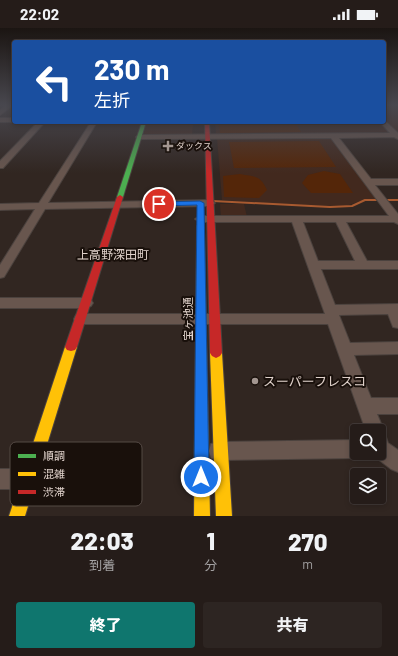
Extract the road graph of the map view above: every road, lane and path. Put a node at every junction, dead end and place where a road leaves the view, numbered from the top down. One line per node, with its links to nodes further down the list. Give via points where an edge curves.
1 (36, 128): 11 (street)
2 (90, 128): 16 (street)
3 (142, 128): 10 (street)
4 (202, 128): 8 (street, 宝ヶ池通)
5 (206, 128): 8 (street, 宝ヶ池通)
6 (389, 128): 9 (street)
7 (333, 135): 8 (street); 9 (street); 12 (street)
8 (204, 136): 10 (street); 14 (street, 宝ヶ池通); 14 (street, 宝ヶ池通)
9 (398, 136)
10 (139, 137): 15 (street)
11 (0, 166)
12 (368, 182): 13 (street); 22 (street)
13 (398, 182)
14 (203, 197): 15 (street); 20 (street, 宝ヶ池通); 21 (street, 宝ヶ池通)
15 (117, 205): 16 (street); 27 (street)
16 (42, 206): 17 (street); 26 (street)
17 (0, 207)
18 (296, 218): 19 (street); 21 (street); 23 (street)
19 (338, 218): 22 (street); 24 (street)
20 (200, 219): 21 (street); 32 (street, 宝ヶ池通)
21 (211, 219): 32 (street, 宝ヶ池通)
22 (397, 220)
23 (313, 265): 24 (street); 29 (street)
24 (363, 265): 25 (street)
25 (398, 265)
26 (0, 274)
27 (86, 302): 28 (street); 31 (street)
28 (0, 303)
29 (331, 314): 30 (street); 32 (street); 34 (street)
30 (396, 314)
31 (81, 319): 32 (street); 38 (street)
32 (207, 319): 40 (street, 宝ヶ池通); 41 (street, 宝ヶ池通)
33 (398, 348): 34 (street)
34 (344, 349): 35 (street)
35 (365, 406): 36 (street); 37 (street)
36 (398, 406)
37 (372, 424)
38 (41, 442)
39 (350, 450): 40 (street)
40 (221, 451): 41 (street); 47 (street, 宝ヶ池通)
41 (201, 452): 46 (street, 宝ヶ池通)
42 (386, 452): 43 (street)
43 (398, 462)
44 (20, 506): 45 (street)
45 (17, 516)
46 (202, 516)
47 (224, 516)

